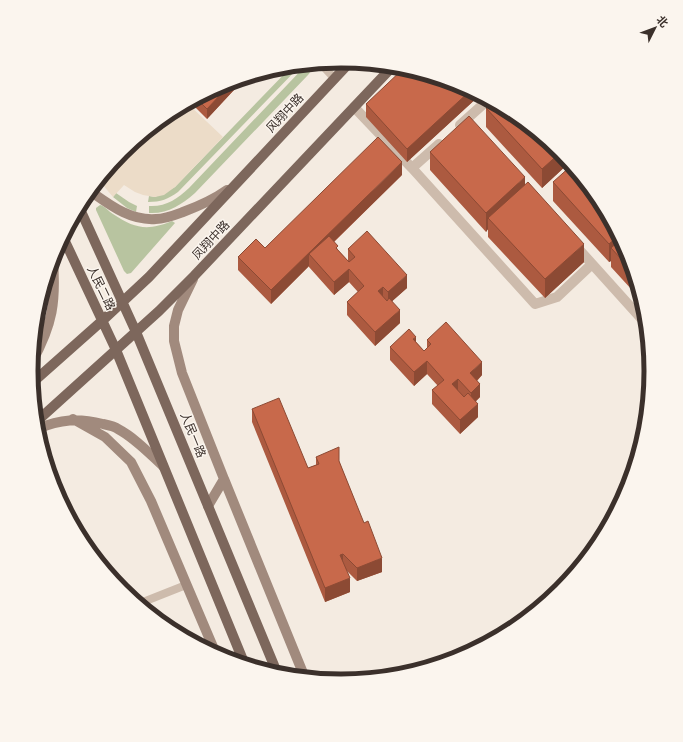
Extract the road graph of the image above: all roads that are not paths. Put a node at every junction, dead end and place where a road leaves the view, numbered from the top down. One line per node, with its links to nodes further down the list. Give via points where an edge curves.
1 (325, 68): 4 (lane)
2 (345, 68): 4 (main road, 风翔中路)
3 (388, 71): 6 (main road, 凤翔中路)
4 (335, 79): 8 (main road, 风翔中路)
5 (485, 104): 7 (street, via 466,125 449,135)
6 (354, 107): 7 (street); 15 (main road, 凤翔中路)
7 (412, 168): 13 (street, via 535,304 557,297)
8 (238, 181): 9 (main road, via 214,199 158,219 128,215); 18 (main road, 凤翔中路)
9 (95, 194)
10 (82, 214): 18 (main road, 人民一路)
11 (567, 237): 13 (street)
12 (66, 244): 20 (main road, 人民二路)
13 (592, 264): 19 (street)
14 (54, 274): 17 (main road)
15 (194, 276): 21 (main road, 凤翔中路); 29 (main road, via 178,310 174,341 182,373)
16 (52, 278): 17 (main road)
17 (54, 282): 22 (main road, via 50,322)
18 (123, 301): 20 (main road, 凤翔中路); 21 (main road, 人民一路)
19 (640, 316)
20 (102, 320): 23 (main road, 人民二路); 24 (main road, 凤翔中路)
21 (136, 332): 23 (main road, 凤翔中路); 30 (main road, 人民一路)
22 (39, 348)
23 (116, 350): 25 (main road, 凤翔中路); 28 (main road)
24 (38, 377)
25 (42, 417)
26 (73, 419): 27 (main road); 28 (main road, via 117,428 136,440); 31 (main road, via 105,437 131,462 151,501)
27 (43, 426)
28 (164, 466): 34 (main road)
29 (224, 479): 30 (main road); 36 (main road)
30 (208, 506): 35 (main road, 人民一路)
31 (186, 585): 32 (lane); 33 (main road)
32 (144, 602)
33 (212, 645)
34 (242, 657)
35 (275, 667)
36 (303, 672)

